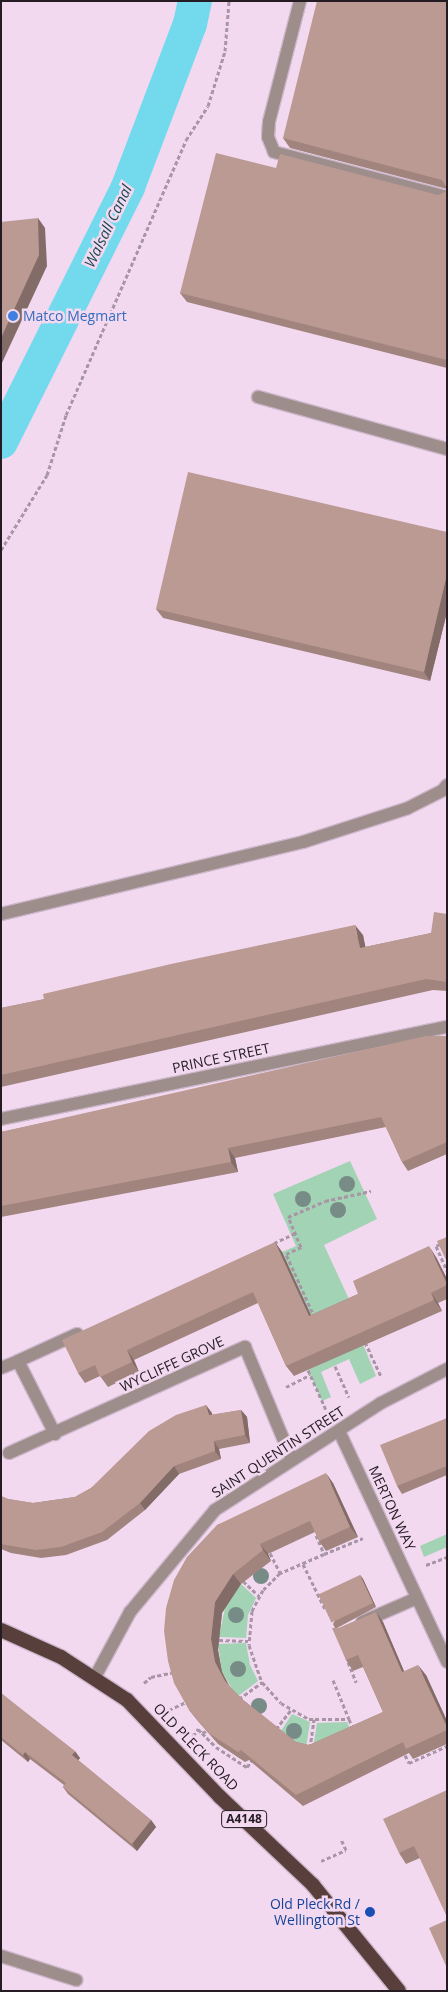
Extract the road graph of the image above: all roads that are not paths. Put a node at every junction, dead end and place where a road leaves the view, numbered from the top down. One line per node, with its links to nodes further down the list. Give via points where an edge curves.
1 (300, 1): 2 (street, via 269,122 268,137 274,152)
2 (447, 197)
3 (258, 397): 4 (street)
4 (447, 449)
5 (447, 786): 6 (street, via 408,808 302,842)
6 (1, 914)
7 (447, 1026): 8 (street, PRINCE STREET)
8 (1, 1120)
9 (89, 1328): 10 (street)
10 (18, 1361): 11 (street); 14 (street)
11 (1, 1368)
12 (447, 1370): 13 (street, SAINT QUENTIN STREET, via 390,1398)
13 (338, 1432): 16 (street, SAINT QUENTIN STREET); 17 (street, MERTON WAY)
14 (54, 1434): 15 (street, WYCLIFFE GROVE); 16 (street, WYCLIFFE GROVE, via 245,1347)
15 (9, 1453)
16 (292, 1460): 21 (street, SAINT QUENTIN STREET, via 215,1510 130,1612)
17 (417, 1598): 18 (street); 20 (street, MERTON WAY)
18 (351, 1628)
19 (1, 1630): 21 (highway, OLD PLECK ROAD / A4148)
20 (447, 1662)
21 (95, 1677): 24 (highway, OLD PLECK ROAD / A4148, via 146,1717 220,1797 299,1871)
22 (4, 1961): 23 (street)
23 (76, 1980)
24 (399, 1991)

